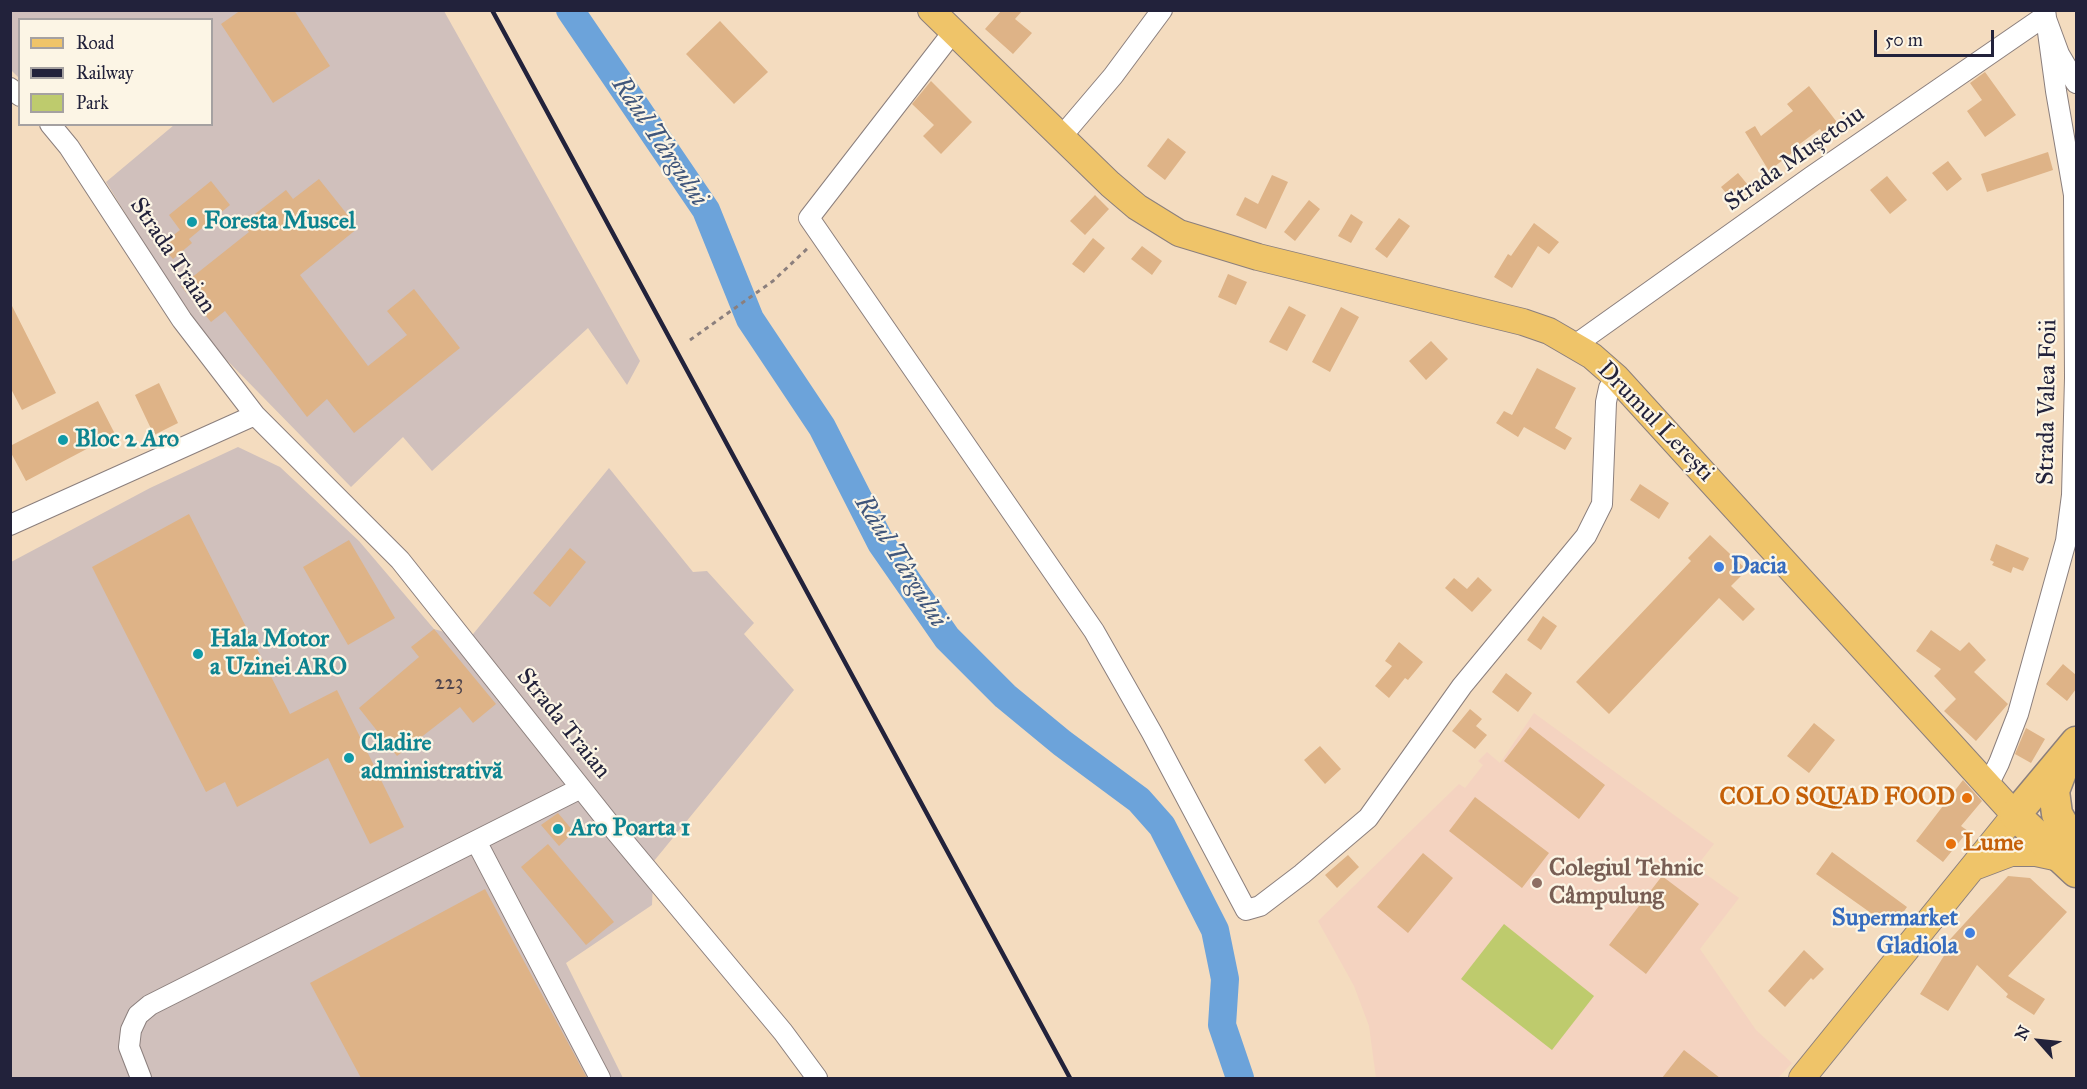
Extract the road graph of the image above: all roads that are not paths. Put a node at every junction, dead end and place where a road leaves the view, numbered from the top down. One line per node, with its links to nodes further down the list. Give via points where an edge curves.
1 (931, 10): 4 (main road, Drumul Lerești)
2 (1161, 10): 7 (street, via 1113,76)
3 (2045, 13): 5 (street, via 2059,54); 8 (street, Strada Mușetoiu); 13 (street, Strada Valea Foii, via 2074,195 2072,495 2066,541 2018,714)
4 (953, 32): 7 (main road, Drumul Lerești); 9 (street, via 809,218 1094,631 1246,910 1260,906 1368,818 1462,686 1586,536 1602,504 1606,402)
5 (2076, 83)
6 (52, 126): 10 (street, Strada Traian, via 182,320)
7 (1062, 136): 8 (main road, Drumul Lerești, via 1137,207 1179,233 1258,257 1502,316)
8 (1575, 345): 9 (main road, Drumul Lerești)
9 (1616, 377): 13 (main road, Drumul Lerești)
10 (255, 415): 11 (street); 14 (street, Strada Traian, via 400,560)
11 (10, 525)
12 (2076, 743): 15 (highway); 17 (highway, via 2054,791)
13 (1988, 784): 15 (main road, Drumul Lerești)
14 (581, 788): 16 (street); 21 (street, Strada Traian)
15 (2015, 815): 17 (highway); 18 (main road)
16 (476, 841): 19 (street, via 150,1005 138,1015 131,1030 129,1047); 20 (street)
17 (2072, 859): 18 (main road, via 2012,854)
18 (1974, 867): 22 (main road)
19 (141, 1078)
20 (600, 1078)
21 (818, 1078)
22 (1802, 1078)

